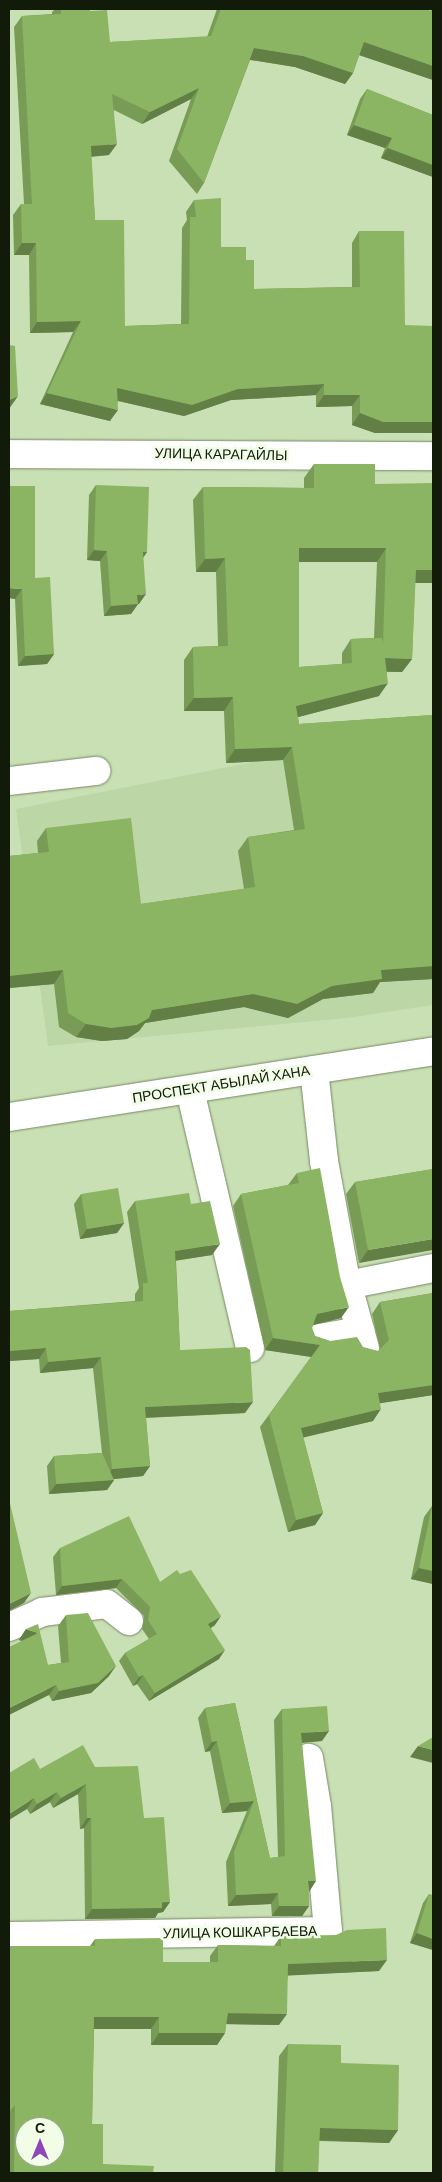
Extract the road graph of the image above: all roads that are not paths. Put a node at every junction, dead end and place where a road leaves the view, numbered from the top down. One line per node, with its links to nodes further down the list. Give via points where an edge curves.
1 (9, 454): 2 (street, УЛИЦА КАРАГАЙЛЫ)
2 (433, 456)
3 (96, 771): 4 (street)
4 (9, 781)
5 (433, 1051): 6 (street, ПРОСПЕКТ АБЫЛАЙ ХАНА)
6 (314, 1070): 7 (street, ПРОСПЕКТ АБЫЛАЙ ХАНА); 10 (street, via 324,1161)
7 (190, 1090): 8 (street, ПРОСПЕКТ АБЫЛАЙ ХАНА); 12 (street)
8 (9, 1117)
9 (433, 1268): 10 (street)
10 (347, 1285): 11 (street, via 362,1339)
11 (318, 1338)
12 (250, 1348)
13 (128, 1621): 14 (street, via 108,1604 42,1612)
14 (9, 1627)
15 (309, 1758): 16 (street, УЛИЦА КОШКАРБАЕВА, via 317,1806 328,1931)
16 (9, 1936)

